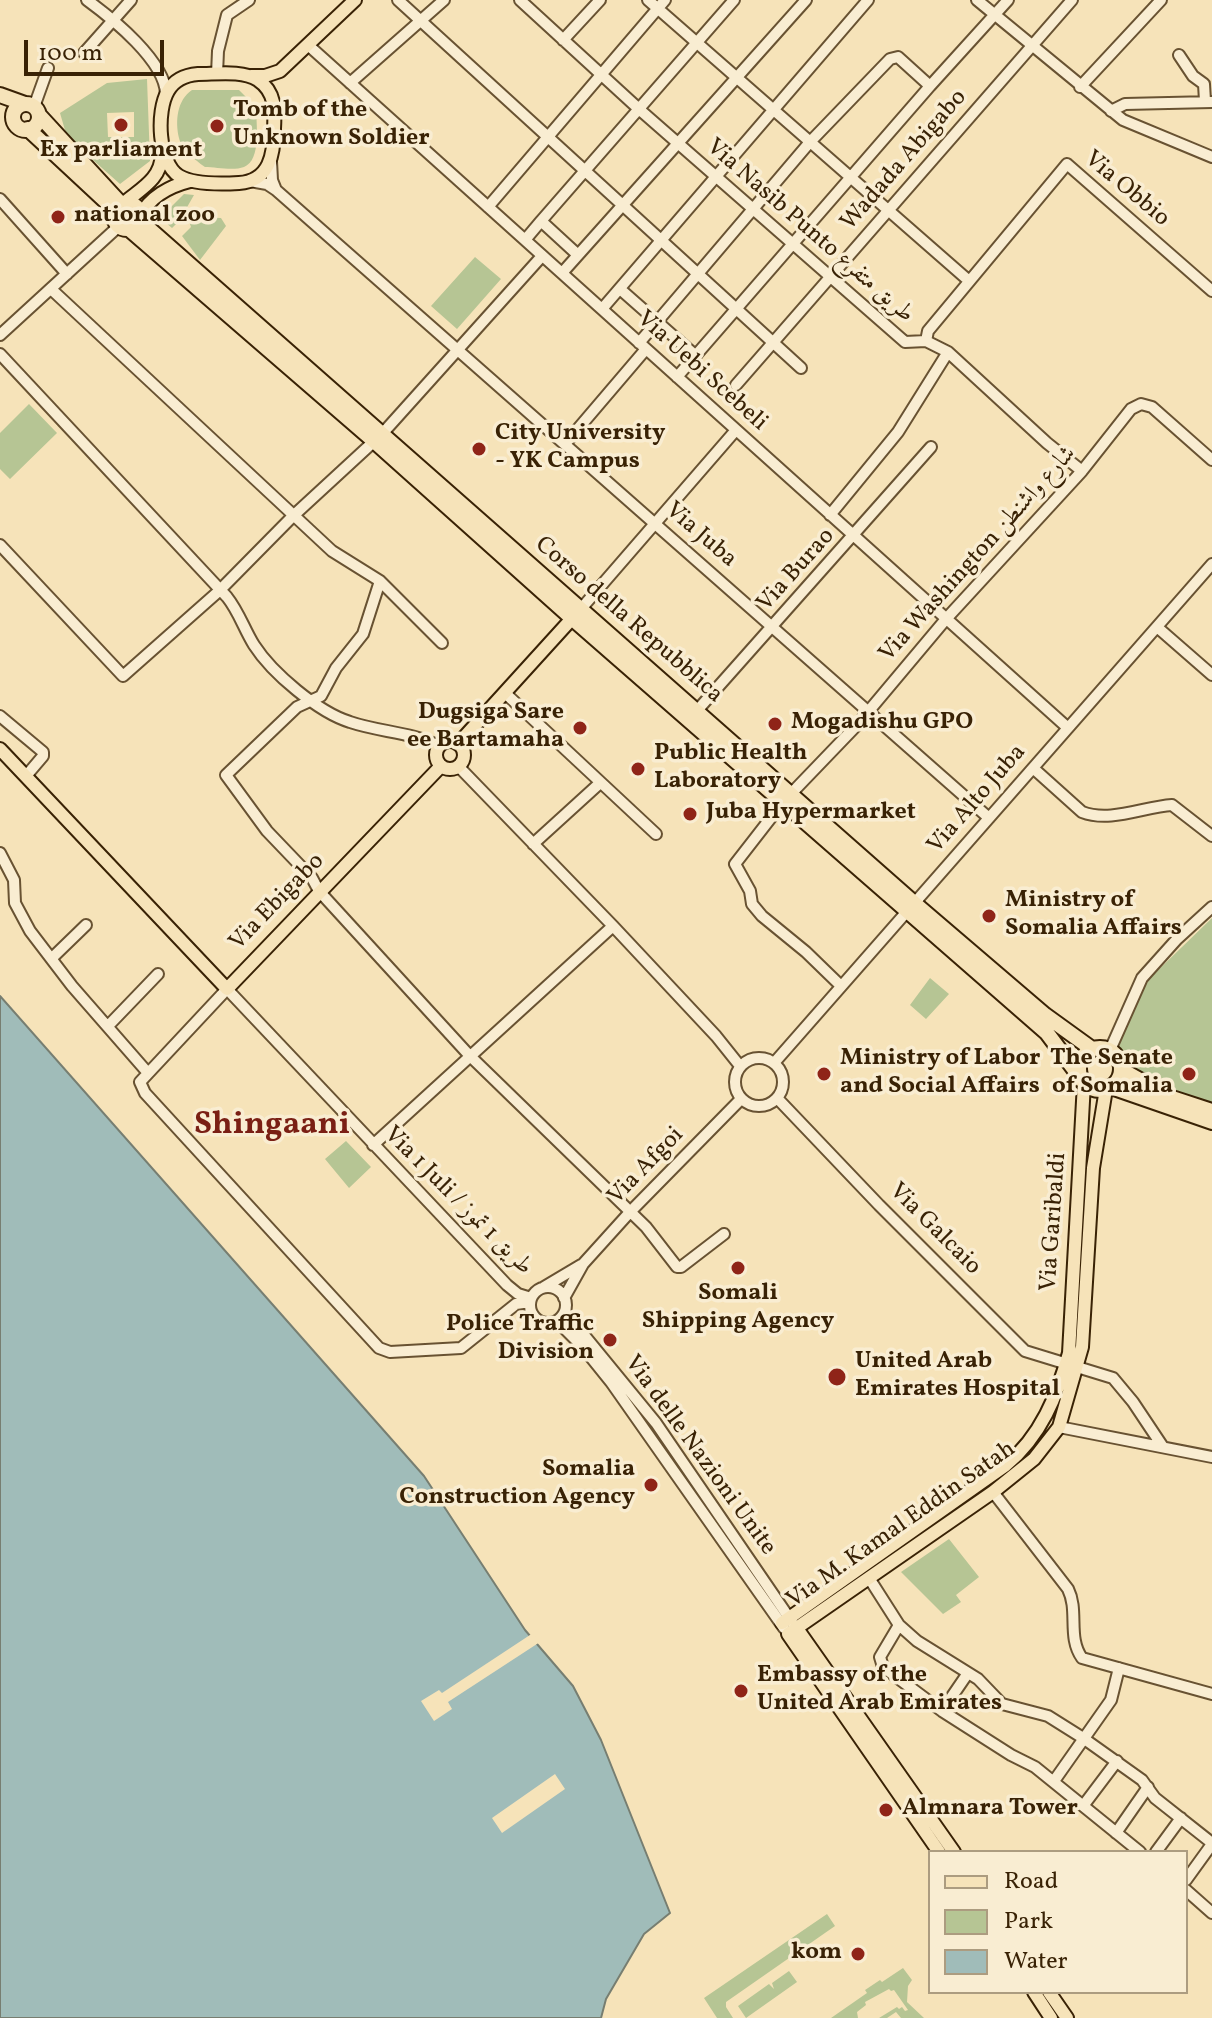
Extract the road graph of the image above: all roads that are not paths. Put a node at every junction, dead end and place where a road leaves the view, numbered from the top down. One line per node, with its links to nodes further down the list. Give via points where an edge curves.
1 (87, 0): 19 (street)
2 (131, 0): 19 (street)
3 (249, 0): 30 (street, via 227,15)
4 (355, 0): 23 (main road)
5 (398, 0): 20 (street)
6 (444, 0): 20 (street)
7 (600, 0): 21 (street)
8 (648, 0): 17 (street)
9 (734, 0): 22 (street)
10 (806, 0): 33 (street)
11 (868, 0): 45 (street)
12 (977, 0): 18 (street)
13 (1008, 0): 18 (street)
14 (1072, 0): 24 (street, Wadada Abigabo)
15 (1161, 0): 37 (street)
16 (523, 1): 21 (street, Via Nasib Punto طريق متفرع)
17 (661, 4): 22 (street); 31 (street)
18 (994, 15): 24 (street); 36 (street)
19 (114, 20): 25 (street); 29 (street)
20 (421, 21): 35 (street); 48 (street)
21 (563, 40): 31 (street, Via Nasib Punto طريق متفرع)
22 (697, 42): 33 (street); 44 (street)
23 (308, 45): 28 (main road); 35 (street, Via Uebi Scebeli)
24 (1032, 47): 37 (street); 65 (street, Wadada Abigabo)
25 (84, 53)
26 (1179, 55): 40 (street, via 1204,84)
27 (48, 68): 43 (street)
28 (280, 71): 32 (main road); 42 (main road)
29 (162, 73): 34 (street); 38 (street)
30 (217, 74): 32 (main road); 34 (main road)
31 (601, 75): 44 (street, Via Nasib Punto طريق متفرع); 48 (street)
32 (250, 76): 42 (main road, via 268,90)
33 (737, 77): 45 (street); 50 (street)
34 (183, 78): 38 (main road)
35 (350, 83): 63 (street, Via Uebi Scebeli)
36 (930, 86): 49 (street, via 898,57 890,59); 56 (street)
37 (1080, 87): 46 (street)
38 (166, 94): 51 (main road)
39 (0, 95): 43 (highway)
40 (1209, 102): 46 (street, via 1125,104)
41 (0, 107): 47 (highway)
42 (275, 107): 53 (main road)
43 (32, 109): 47 (highway, via 35,126); 47 (highway, via 15,111); 62 (highway)
44 (640, 110): 50 (street, Via Nasib Punto طريق متفرع); 54 (street)
45 (774, 110): 49 (street); 55 (street)
46 (1111, 111): 52 (street)
47 (22, 126): 62 (highway)
48 (548, 137): 54 (street); 63 (street)
49 (810, 142): 56 (street); 64 (street)
50 (678, 143): 55 (street, Via Nasib Punto طريق متفرع); 61 (street)
51 (162, 147): 57 (main road, via 170,168); 62 (main road, via 159,173)
52 (1212, 157)
53 (271, 161): 58 (main road); 59 (street)
54 (585, 171): 61 (street); 66 (street)
55 (716, 177): 64 (street, Via Nasib Punto طريق متفرع); 69 (street)
56 (851, 178): 65 (street); 70 (street)
57 (190, 181): 58 (main road); 67 (main road, via 169,187)
58 (249, 181): 59 (street)
59 (276, 190): 88 (street, Via Juba)
60 (0, 199): 74 (street)
61 (623, 205): 69 (street); 71 (street)
62 (120, 206): 67 (highway, via 114,219); 67 (highway, via 135,206)
63 (488, 207): 68 (street, Via Uebi Scebeli)
64 (753, 209): 70 (street, Via Nasib Punto طريق متفرع); 75 (street)
65 (889, 210): 76 (street, Wadada Abigabo); 77 (street)
66 (541, 221): 68 (street); 71 (street)
67 (131, 223): 74 (street); 96 (highway)
68 (525, 240): 72 (street, Via Uebi Scebeli)
69 (661, 240): 75 (street); 79 (street)
70 (792, 245): 76 (street, Via Nasib Punto طريق متفرع); 82 (street)
71 (578, 255): 73 (street)
72 (542, 256): 73 (street, Via Uebi Scebeli); 88 (street)
73 (562, 273): 81 (street, Via Uebi Scebeli)
74 (67, 274): 78 (street)
75 (698, 274): 82 (street); 83 (street)
76 (830, 277): 85 (street, Via Nasib Punto طريق متفرع, via 905,342); 86 (street, Wadada Abigabo)
77 (968, 280): 80 (street, Via Obbio, via 1067,164); 85 (street, via 928,331)
78 (51, 289): 84 (street); 102 (street)
79 (620, 289): 81 (street); 83 (street)
80 (1212, 291)
81 (602, 309): 87 (street, Via Uebi Scebeli)
82 (737, 309): 86 (street); 91 (street)
83 (657, 322): 87 (street); 91 (street)
84 (0, 335)
85 (926, 341): 89 (street, Via Nasib Punto طريق متفرع)
86 (773, 343): 92 (street); 94 (street, Wadada Abigabo)
87 (642, 346): 93 (street, Via Uebi Scebeli); 97 (street)
88 (459, 350): 96 (street); 97 (street, Via Juba)
89 (948, 352): 100 (street, Via Nasib Punto طريق متفرع); 101 (street, via 898,432)
90 (0, 354): 108 (street)
91 (696, 356): 93 (street)
92 (801, 368)
93 (677, 377): 95 (street, Via Uebi Scebeli)
94 (736, 385)
95 (736, 430): 101 (street, Via Uebi Scebeli); 103 (street)
96 (378, 437): 102 (street); 109 (highway)
97 (565, 444): 103 (street, Via Juba)
98 (931, 447): 104 (street, Via Burao)
99 (1212, 460): 100 (street, Via Washington شارع واشنطن, via 1152,407 1141,404 1131,409)
100 (1082, 471): 110 (street, Via Washington شارع واشنطن)
101 (830, 515): 104 (street, Via Uebi Scebeli)
102 (293, 516): 107 (street, via 345,561); 108 (street)
103 (656, 524): 109 (street); 111 (street, Via Juba)
104 (854, 536): 110 (street, Via Uebi Scebeli); 111 (street, Via Burao)
105 (0, 545): 108 (street, via 123,676)
106 (1212, 564): 112 (street, Via Alto Juba)
107 (380, 581): 113 (street); 116 (street, via 363,634 321,696)
108 (219, 591): 116 (street, via 236,608 259,653)
109 (576, 614): 115 (main road); 118 (highway)
110 (946, 619): 117 (street, Via Washington شارع واشنطن); 120 (street, Via Uebi Scebeli)
111 (773, 627): 117 (street, Via Juba); 118 (street, Via Burao)
112 (1157, 627): 114 (street); 120 (street, Via Alto Juba)
113 (442, 643)
114 (1212, 675)
115 (505, 693): 121 (main road); 128 (street)
116 (312, 701): 122 (street, via 349,722); 135 (street, via 297,707 226,775)
117 (869, 712): 129 (street, Via Washington شارع واشنطن); 130 (street, Via Juba)
118 (694, 715): 129 (highway)
119 (0, 716): 127 (street, via 43,752)
120 (1068, 728): 126 (street, Via Alto Juba)
121 (458, 744): 122 (main road); 125 (main road, via 464,755)
122 (439, 746): 124 (main road, via 436,759)
123 (0, 749): 127 (main road)
124 (441, 766): 125 (main road); 135 (main road, Via Ebigabo)
125 (459, 767): 133 (street)
126 (1033, 768): 130 (street, Via Alto Juba); 132 (street, via 1082,812 1172,805)
127 (26, 776): 143 (main road)
128 (600, 783): 131 (street); 133 (street)
129 (788, 797): 136 (highway); 142 (street, Via Washington شارع واشنطن, via 735,864 762,916)
130 (989, 818): 136 (street, Via Alto Juba)
131 (656, 834)
132 (1211, 834)
133 (533, 844): 139 (street)
134 (0, 853): 140 (street, via 14,880 21,918)
135 (319, 891): 143 (main road, Via Ebigabo); 147 (street)
136 (911, 907): 142 (street, Via Alto Juba); 145 (highway); 152 (highway, via 1047,1033)
137 (1212, 907): 146 (street, via 1142,978)
138 (86, 925): 140 (street)
139 (613, 926): 147 (street); 149 (street)
140 (52, 958): 144 (street)
141 (158, 974): 144 (street)
142 (841, 986): 148 (street, Via Alto Juba)
143 (227, 989): 151 (street, Via Ebigabo); 158 (street, Via 1 Juli / طريق 1 تموز)
144 (108, 1026): 151 (street)
145 (1092, 1049): 146 (highway); 152 (highway, via 1082,1057)
146 (1110, 1050): 150 (highway)
147 (469, 1055): 158 (street); 159 (street)
148 (774, 1063): 149 (street, via 756,1058); 154 (street, via 783,1078)
149 (740, 1066): 155 (street, via 735,1086)
150 (1122, 1070): 153 (highway); 156 (highway, via 1172,1098)
151 (148, 1073): 164 (street, via 140,1082 145,1093 379,1348 454,1351 516,1304)
152 (1082, 1080): 153 (highway, via 1094,1089); 167 (main road, Via Garibaldi)
153 (1108, 1088): 157 (highway); 167 (main road, Via Garibaldi, via 1093,1168 1082,1347)
154 (777, 1098): 155 (street, via 756,1107); 167 (street, Via Galcaio, via 1025,1351)
155 (741, 1099): 159 (street, Via Afgoi)
156 (1212, 1111)
157 (1212, 1122)
158 (373, 1145): 164 (street, Via 1 Juli / طريق 1 تموز, via 507,1285)
159 (630, 1212): 160 (street, via 677,1267); 161 (street, Via Afgoi)
160 (724, 1234)
161 (583, 1264): 162 (street); 163 (street)
162 (544, 1288): 163 (street, via 556,1289); 164 (street)
163 (564, 1298): 165 (street)
164 (531, 1300): 166 (street, via 538,1321)
165 (565, 1312): 166 (street); 174 (street, Via delle Nazioni Unite, via 656,1423)
166 (557, 1321): 174 (street, Via delle Nazioni Unite, via 611,1382)
167 (1072, 1364): 168 (main road, Via M. Kamal Eddin Satah); 169 (street, Via Galcaio, via 1113,1378); 171 (main road, Via M. Kamal Eddin Satah, via 1041,1427)
168 (1059, 1427): 169 (street); 171 (main road, Via M. Kamal Eddin Satah, via 1034,1459)
169 (1163, 1447): 170 (street)
170 (1212, 1457)
171 (1009, 1471): 172 (main road, Via M. Kamal Eddin Satah); 174 (main road, Via M. Kamal Eddin Satah)
172 (993, 1492): 173 (main road, Via M. Kamal Eddin Satah); 176 (street, via 1073,1598 1076,1650 1090,1662)
173 (869, 1578): 174 (main road, Via M. Kamal Eddin Satah); 175 (street)
174 (788, 1625): 182 (main road); 182 (main road, via 828,1672)
175 (899, 1625): 177 (street); 179 (street, via 880,1662)
176 (1119, 1668): 178 (street); 180 (street, via 1111,1700)
177 (968, 1673): 179 (street); 180 (street, via 1002,1704 1048,1716)
178 (1211, 1690)
179 (942, 1711): 183 (street)
180 (1083, 1738): 181 (street); 183 (street)
181 (1117, 1761): 184 (street); 185 (street)
182 (896, 1778): 189 (main road); 190 (main road)
183 (1054, 1781): 185 (street)
184 (1148, 1787): 186 (street); 187 (street)
185 (1083, 1806): 187 (street)
186 (1181, 1818): 188 (street); 192 (street)
187 (1116, 1833): 191 (street)
188 (1212, 1844): 193 (street)
189 (938, 1850)
190 (952, 1850)
191 (1137, 1850)
192 (1157, 1850)
193 (1188, 1877)
194 (1188, 1892): 195 (street)
195 (1212, 1913)
196 (1035, 1994): 198 (main road)
197 (1050, 1994): 199 (main road)
198 (1051, 2018)
199 (1067, 2018)

